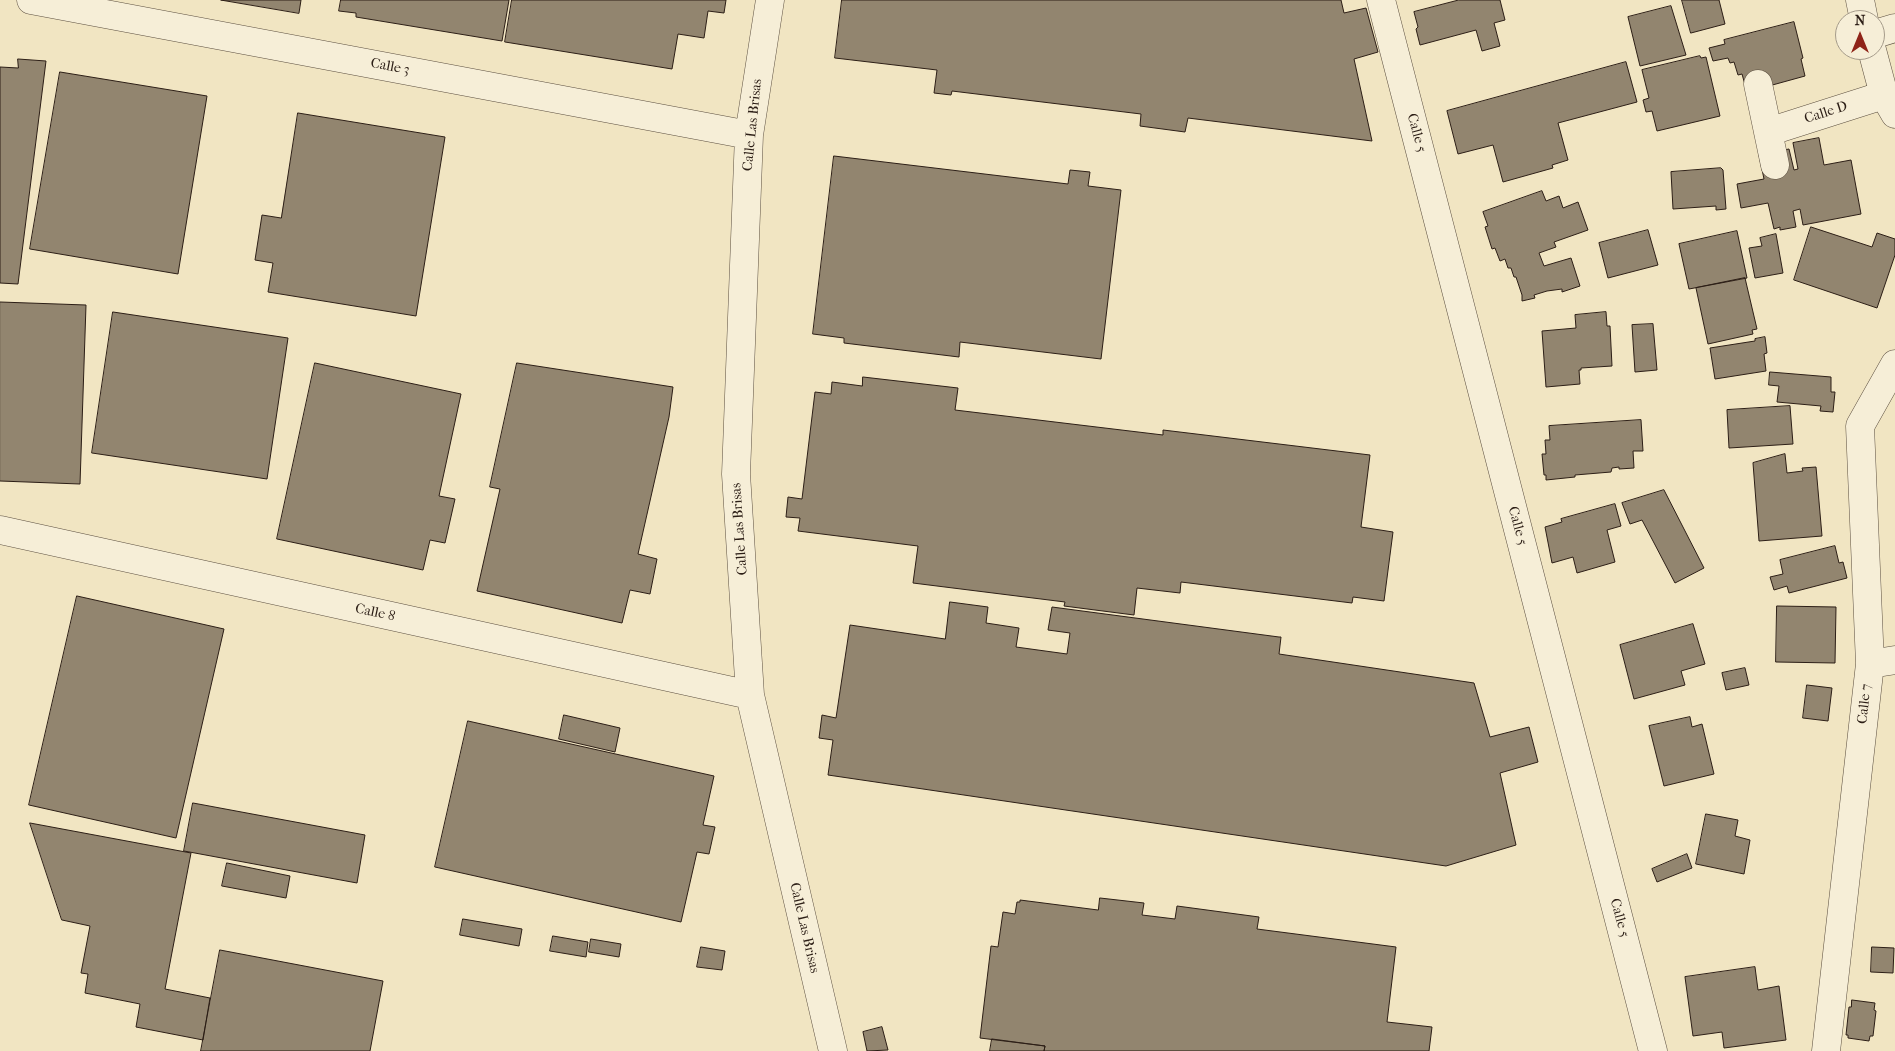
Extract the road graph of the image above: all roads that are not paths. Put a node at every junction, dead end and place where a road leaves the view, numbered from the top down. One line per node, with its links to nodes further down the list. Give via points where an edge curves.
1 (31, 0): 8 (street, Calle 3)
2 (770, 0): 8 (street, Calle Las Brisas)
3 (1381, 0): 15 (street, Calle 5)
4 (1875, 60): 6 (street)
5 (1758, 84): 7 (street)
6 (1890, 104): 7 (street, Calle D)
7 (1768, 132): 9 (street)
8 (749, 135): 13 (street, Calle Las Brisas, via 736,474)
9 (1775, 164)
10 (1895, 364): 12 (street, Calle 7, via 1860,426)
11 (0, 530): 13 (street, Calle 8)
12 (1882, 662): 16 (street, Calle 7)
13 (750, 695): 14 (street, Calle Las Brisas)
14 (832, 1051)
15 (1653, 1051)
16 (1826, 1051)

